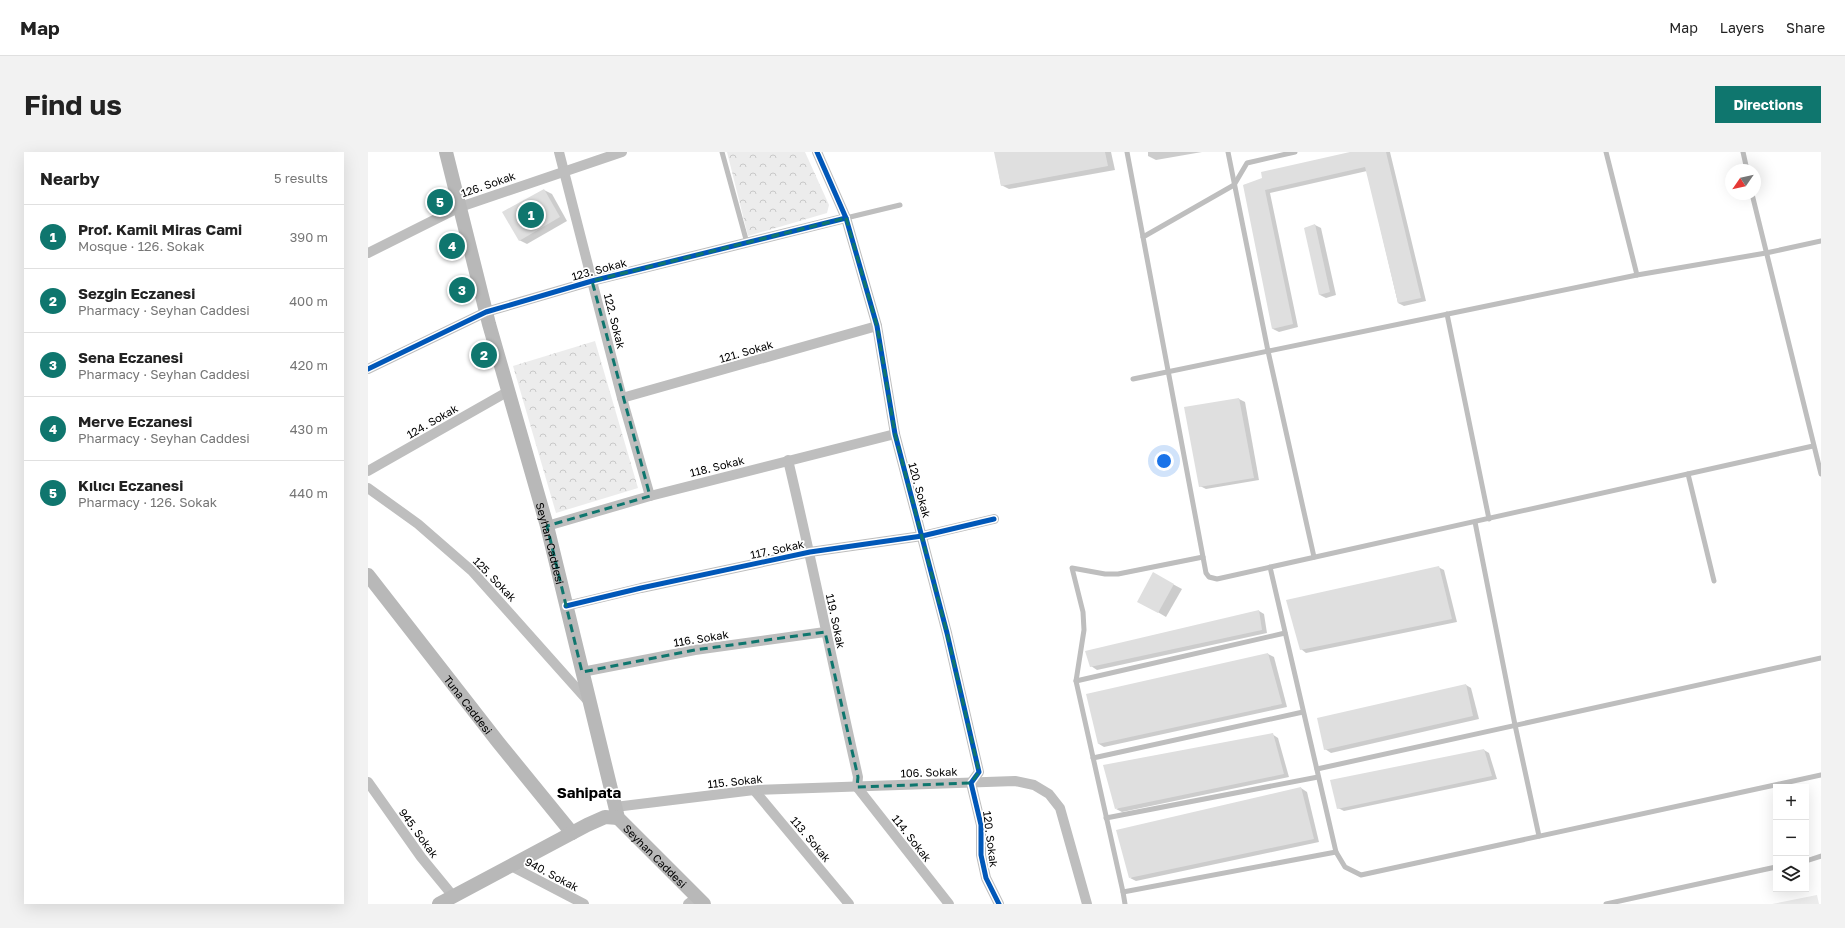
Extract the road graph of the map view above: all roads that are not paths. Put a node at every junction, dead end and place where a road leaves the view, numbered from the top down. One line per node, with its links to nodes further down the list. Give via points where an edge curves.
1 (446, 152): 16 (main road, Seyhan Caddesi)
2 (559, 152): 12 (street, 122. Sokak)
3 (622, 152): 12 (street, 126. Sokak)
4 (722, 152): 20 (lane)
5 (817, 152): 17 (street, 120. Sokak)
6 (1127, 152): 18 (lane)
7 (1228, 152): 13 (lane)
8 (1295, 152): 13 (lane, via 1247,163)
9 (1606, 152): 23 (lane)
10 (1743, 152): 11 (lane)
11 (1746, 164)
12 (564, 171): 16 (street, 126. Sokak); 24 (street, 122. Sokak)
13 (1234, 185): 18 (lane); 28 (lane)
14 (1753, 200): 22 (lane)
15 (900, 205): 17 (lane)
16 (460, 207): 21 (street, 126. Sokak); 25 (main road, Seyhan Caddesi)
17 (846, 218): 20 (street, 123. Sokak); 27 (street, 120. Sokak)
18 (1143, 237): 30 (lane)
19 (1821, 241): 22 (lane)
20 (747, 243): 24 (street, 123. Sokak)
21 (368, 253)
22 (1766, 253): 23 (lane); 35 (lane)
23 (1637, 275): 26 (lane)
24 (592, 281): 25 (street, 123. Sokak); 33 (street, 122. Sokak)
25 (486, 312): 29 (street, 123. Sokak); 32 (main road, Seyhan Caddesi)
26 (1447, 314): 28 (lane); 44 (lane)
27 (877, 326): 33 (street, 121. Sokak); 34 (street, 120. Sokak)
28 (1268, 351): 30 (lane); 50 (lane)
29 (368, 369)
30 (1169, 371): 31 (lane); 49 (lane)
31 (1133, 378)
32 (508, 392): 38 (street, 124. Sokak); 46 (main road, Seyhan Caddesi)
33 (622, 398): 42 (street, 122. Sokak)
34 (895, 434): 36 (street, 118. Sokak); 47 (street, 120. Sokak)
35 (1813, 446): 37 (lane); 39 (lane)
36 (788, 460): 42 (street, 118. Sokak); 48 (street, 119. Sokak)
37 (1820, 465): 40 (lane)
38 (368, 471)
39 (1688, 474): 44 (lane); 53 (lane)
40 (1821, 474)
41 (368, 488): 60 (street, 125. Sokak, via 418,524 472,571)
42 (650, 496): 46 (street, 118. Sokak)
43 (994, 519): 47 (street, 117. Sokak)
44 (1488, 519): 45 (lane)
45 (1475, 522): 50 (lane); 62 (lane)
46 (547, 526): 54 (main road, Seyhan Caddesi)
47 (922, 536): 48 (street, 117. Sokak); 68 (street, 120. Sokak, via 979,772)
48 (810, 552): 54 (street, 117. Sokak); 55 (street, 119. Sokak)
49 (1203, 557): 51 (lane, via 1206,573 1209,577 1217,579); 59 (lane, via 1118,574 1072,568 1084,630)
50 (1314, 557): 51 (lane)
51 (1270, 567): 56 (lane)
52 (368, 575): 73 (main road, Tuna Caddesi, via 498,742)
53 (1714, 581)
54 (566, 606): 58 (main road, Seyhan Caddesi)
55 (825, 632): 58 (street, 116. Sokak, via 695,650); 69 (street, 119. Sokak, via 858,777)
56 (1286, 633): 59 (lane); 61 (lane)
57 (1821, 658): 62 (lane)
58 (582, 672): 60 (main road, Seyhan Caddesi)
59 (1076, 681): 63 (lane)
60 (590, 703): 71 (main road, Seyhan Caddesi)
61 (1303, 712): 63 (lane); 64 (lane)
62 (1516, 725): 64 (lane); 74 (lane)
63 (1093, 758): 72 (lane)
64 (1317, 769): 66 (lane)
65 (1821, 775): 74 (lane)
66 (1318, 777): 72 (lane); 75 (lane)
67 (368, 782): 81 (street, 945. Sokak, via 421,857)
68 (971, 783): 69 (street, 106. Sokak); 87 (street, 120. Sokak, via 981,825 981,856 986,878); 88 (street, 106. Sokak, via 1014,781 1034,785 1049,794 1060,808)
69 (857, 787): 70 (street, 115. Sokak); 86 (street, 114. Sokak)
70 (754, 790): 71 (street, 115. Sokak); 85 (street, 113. Sokak)
71 (617, 812): 73 (main road); 82 (main road, Seyhan Caddesi)
72 (1106, 818): 80 (lane)
73 (572, 832): 78 (main road)
74 (1539, 836): 75 (lane, via 1361,874 1345,867)
75 (1336, 852): 80 (lane)
76 (1821, 856): 77 (lane)
77 (1809, 860)
78 (509, 865): 81 (main road); 84 (street, 940. Sokak)
79 (1773, 868): 90 (lane)
80 (1124, 892): 89 (lane)
81 (453, 896): 83 (main road)
82 (696, 902)
83 (439, 904)
84 (584, 904)
85 (850, 904)
86 (949, 904)
87 (999, 904)
88 (1087, 904)
89 (1125, 904)
90 (1606, 904)

